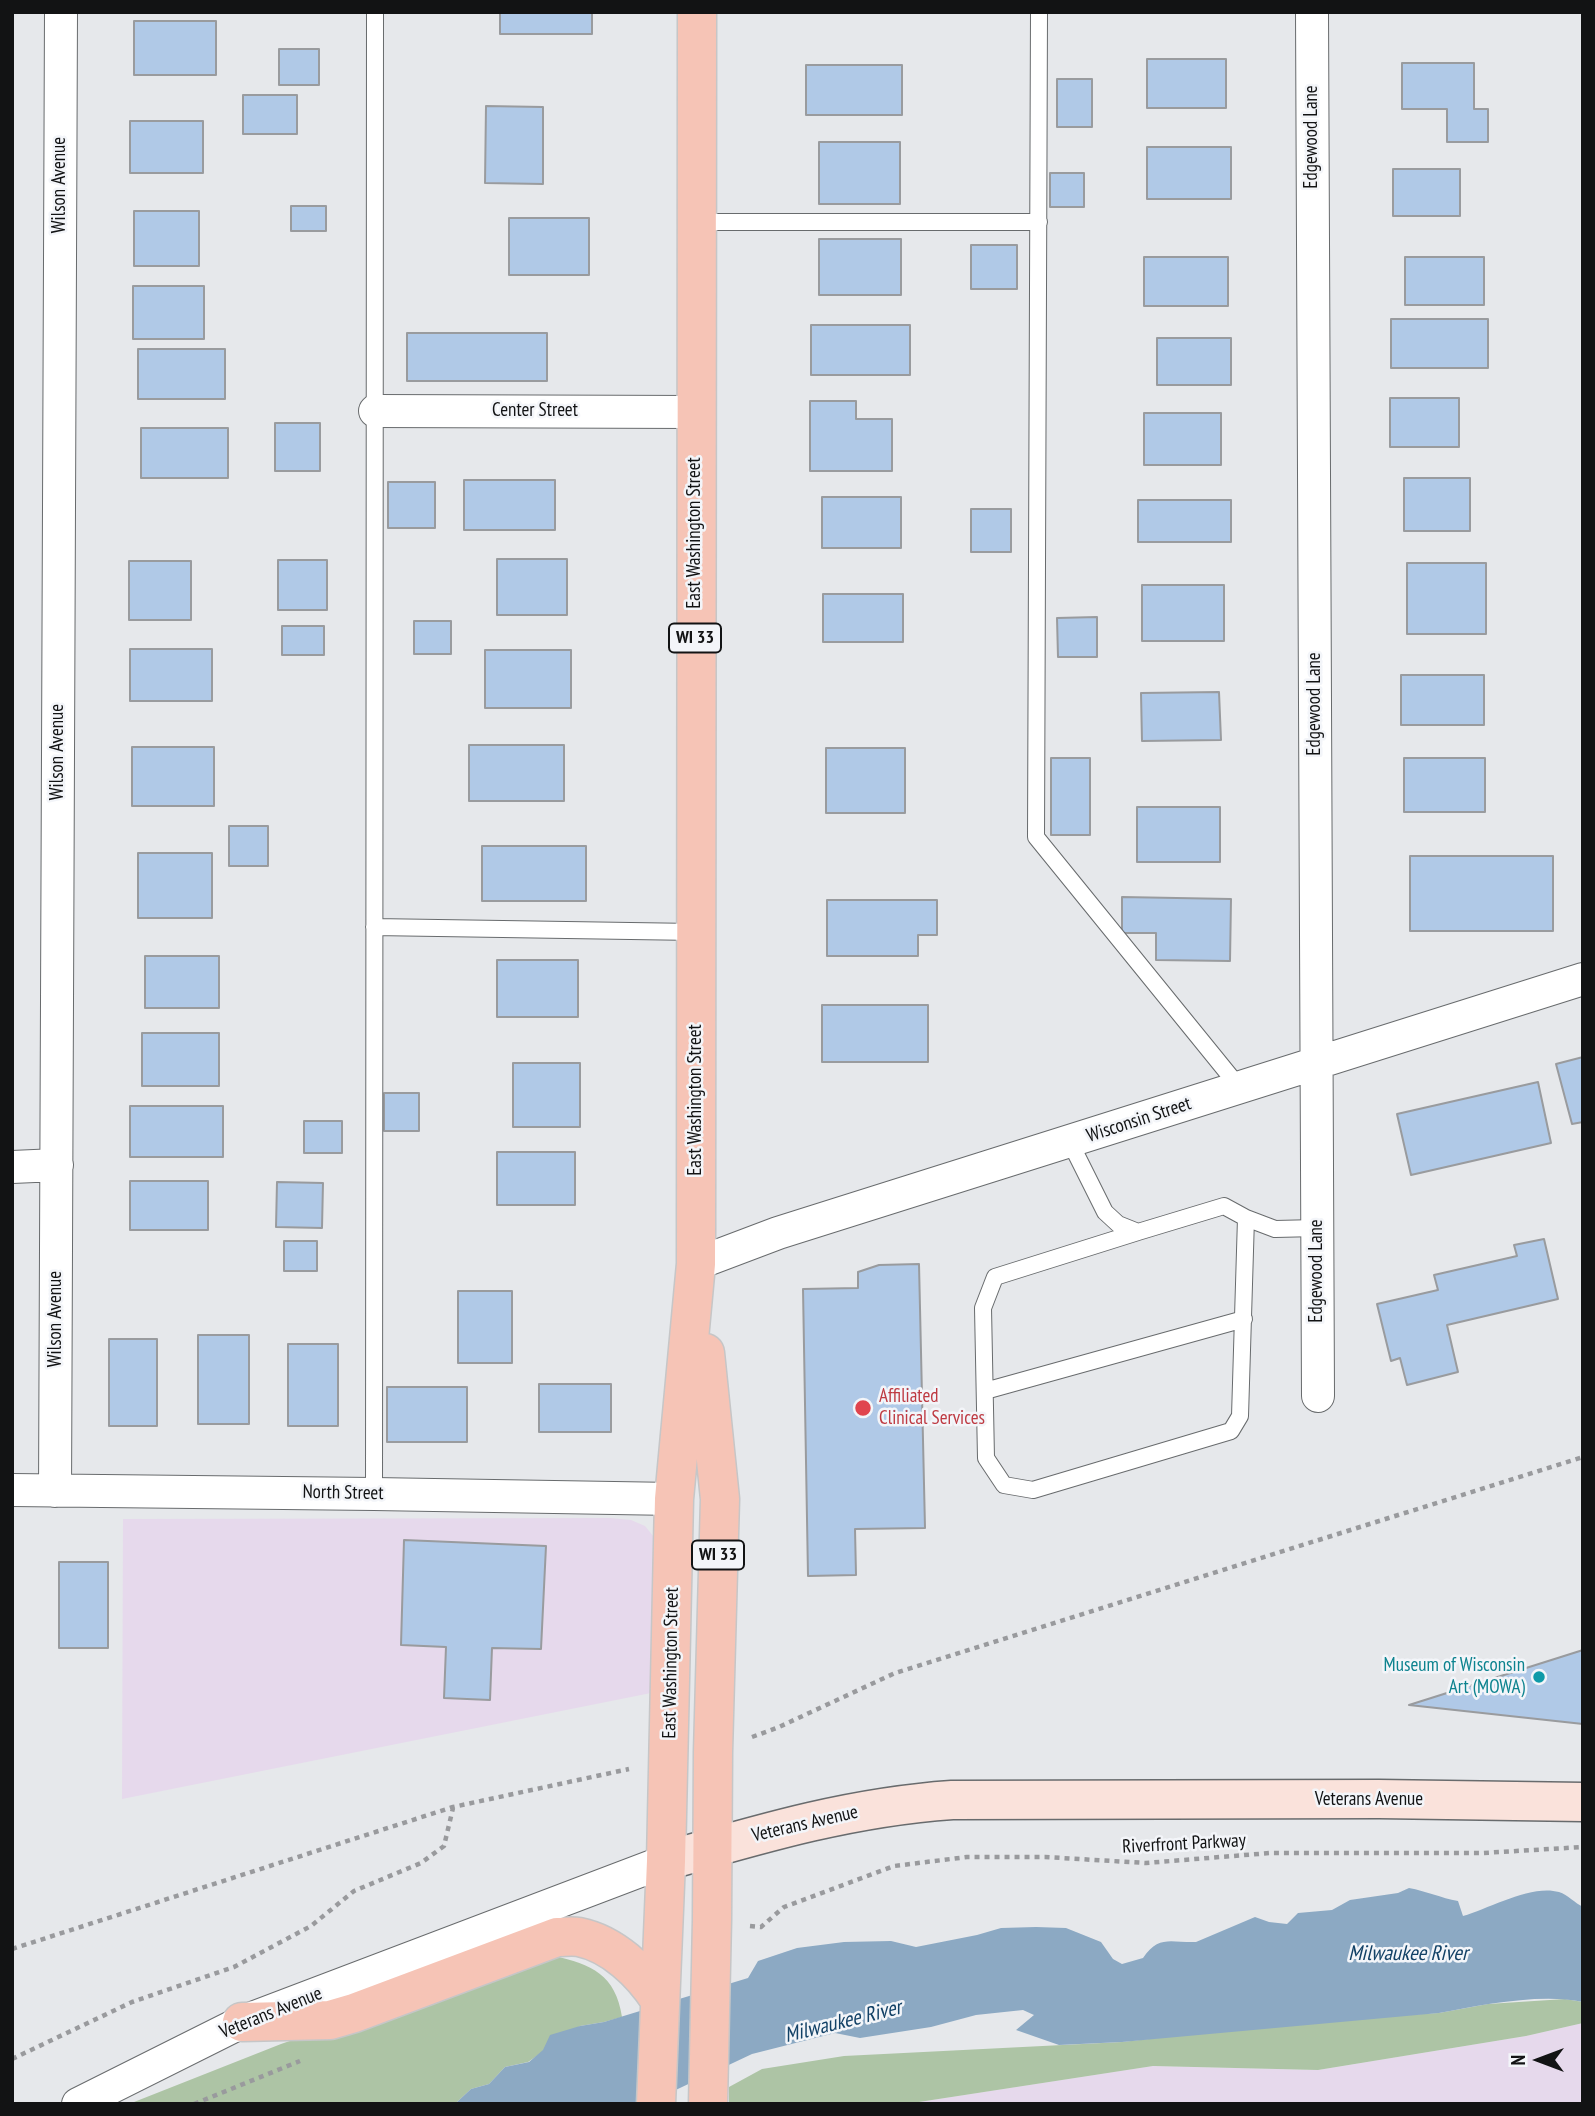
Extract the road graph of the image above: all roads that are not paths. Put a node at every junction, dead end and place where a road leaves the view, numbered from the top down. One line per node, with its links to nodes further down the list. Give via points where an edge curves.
1 (61, 12): 16 (street, Wilson Avenue)
2 (375, 12): 8 (lane)
3 (696, 12): 6 (main road, East Washington Street / WI 33)
4 (1040, 12): 7 (lane)
5 (1312, 12): 13 (street, Edgewood Lane)
6 (696, 222): 7 (lane); 9 (main road, East Washington Street / WI 33)
7 (1039, 222): 14 (lane, via 1036,838)
8 (375, 411): 9 (street, Center Street); 10 (lane)
9 (695, 412): 11 (main road, East Washington Street / WI 33)
10 (374, 927): 11 (lane); 27 (lane)
11 (695, 932): 21 (main road, East Washington Street / WI 33)
12 (1583, 979): 13 (street, Wisconsin Street)
13 (1316, 1062): 14 (street, Wisconsin Street); 19 (street, Edgewood Lane)
14 (1238, 1087): 15 (street, Wisconsin Street)
15 (1070, 1142): 20 (lane, via 1105,1212); 21 (street, Wisconsin Street, via 778,1233)
16 (57, 1165): 17 (street); 26 (street, Wilson Avenue)
17 (12, 1167)
18 (1246, 1218): 19 (lane, via 1275,1229); 20 (lane, via 1224,1206); 22 (lane)
19 (1317, 1228): 24 (street, Edgewood Lane)
20 (1138, 1233): 23 (lane, via 995,1277 983,1308)
21 (696, 1264): 28 (main road, East Washington Street / WI 33); 30 (main road, East Washington Street / WI 33, via 720,1499)
22 (1244, 1319): 23 (lane); 23 (lane, via 1240,1416 1231,1431 1033,1490 1004,1485 986,1458)
23 (985, 1391)
24 (1318, 1396)
25 (12, 1490): 26 (street, North Street)
26 (55, 1491): 27 (street, North Street)
27 (374, 1494): 28 (street, North Street)
28 (674, 1499): 31 (main road, East Washington Street / WI 33)
29 (1583, 1802): 30 (street, Veterans Avenue, via 952,1800 902,1803 830,1816)
30 (713, 1847): 31 (street, Veterans Avenue); 36 (main road, East Washington Street / WI 33)
31 (666, 1861): 32 (main road, East Washington Street / WI 33); 33 (street, Veterans Avenue)
32 (656, 1987): 33 (main road, via 600,1943 577,1936 557,1937 330,2020); 35 (main road, WI 33)
33 (242, 2022): 34 (street, Veterans Avenue)
34 (78, 2104)
35 (656, 2104)
36 (708, 2104)

